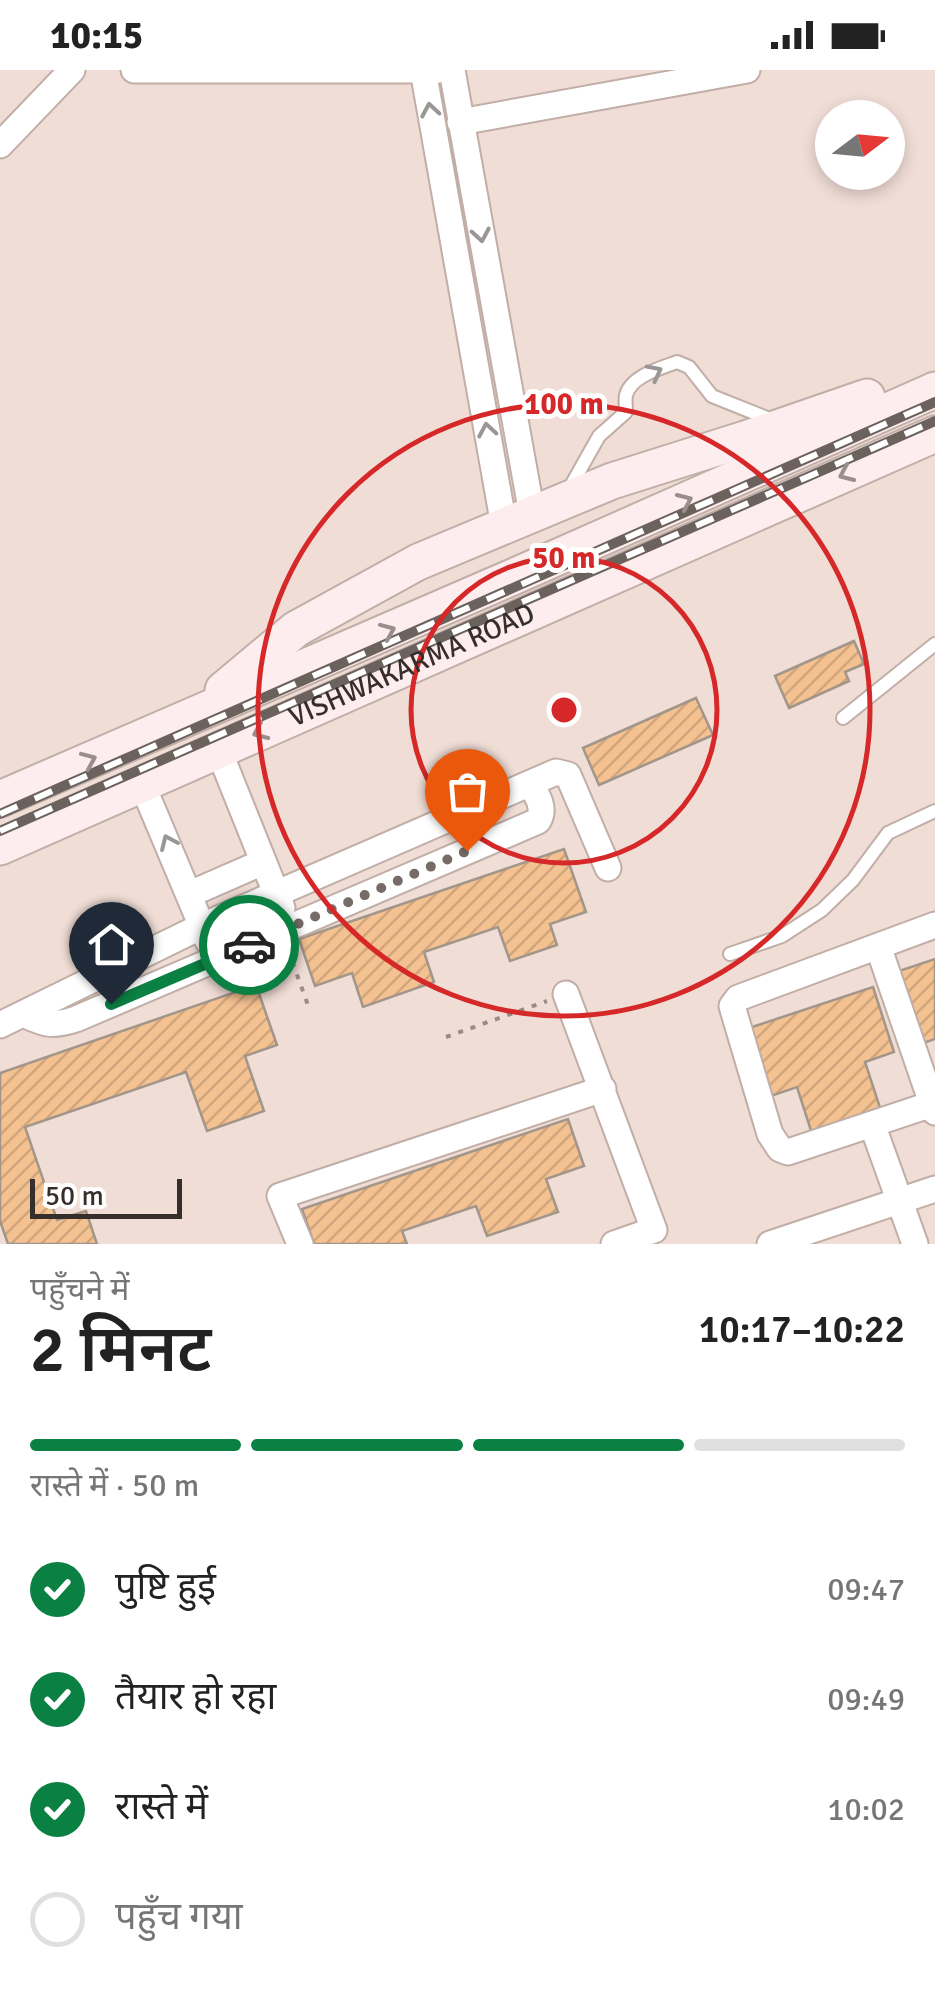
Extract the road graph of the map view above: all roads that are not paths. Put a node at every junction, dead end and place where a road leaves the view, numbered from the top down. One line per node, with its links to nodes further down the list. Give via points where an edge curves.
1 (72, 70): 7 (street)
2 (134, 70): 3 (street)
3 (423, 70): 4 (street); 11 (street, one-way to 3)
4 (452, 70): 6 (street)
5 (748, 70): 6 (street)
6 (460, 122): 11 (street, one-way to 11)
7 (0, 145)
8 (935, 387): 9 (main road, via 870,396); 12 (main road, VISHWAKARMA ROAD, one-way to 8)
9 (786, 425): 11 (main road); 11 (lane, one-way to 9, via 626,412 633,384 676,362 689,367 712,396)
10 (934, 437): 13 (main road, VISHWAKARMA ROAD, one-way to 13)
11 (533, 514): 16 (main road, via 418,562 296,629)
12 (485, 589): 13 (main road); 14 (main road); 16 (main road, VISHWAKARMA ROAD, one-way to 12)
13 (515, 619): 14 (main road, VISHWAKARMA ROAD)
14 (482, 634): 18 (main road, VISHWAKARMA ROAD, one-way to 18)
15 (935, 644): 17 (lane)
16 (191, 716): 21 (main road, VISHWAKARMA ROAD, one-way to 16)
17 (843, 718)
18 (218, 751): 19 (main road, VISHWAKARMA ROAD); 24 (street)
19 (142, 784): 23 (main road, VISHWAKARMA ROAD); 26 (street, one-way to 19)
20 (530, 784): 25 (street, via 556,772 568,775); 27 (street); 30 (street, via 541,806 538,821)
21 (0, 799)
22 (935, 811): 32 (lane, via 888,832 822,910 782,936)
23 (0, 847)
24 (263, 862): 26 (street); 27 (street)
25 (608, 868)
26 (190, 894): 29 (street)
27 (276, 894): 29 (street); 30 (street)
28 (935, 925): 31 (street)
29 (202, 926): 33 (street); 35 (street)
30 (286, 929): 33 (street)
31 (878, 946): 37 (street); 38 (street, via 738,998 732,1006 780,1149)
32 (730, 954)
33 (216, 960): 35 (street, via 62,1024)
34 (566, 994): 36 (street)
35 (12, 1019)
36 (603, 1090): 41 (street); 42 (street, via 280,1196)
37 (934, 1108): 38 (street)
38 (872, 1124): 40 (street)
39 (935, 1190): 40 (street)
40 (900, 1201): 44 (street); 45 (street)
41 (657, 1237): 43 (street)
42 (300, 1244)
43 (614, 1244)
44 (770, 1244)
45 (916, 1244)

